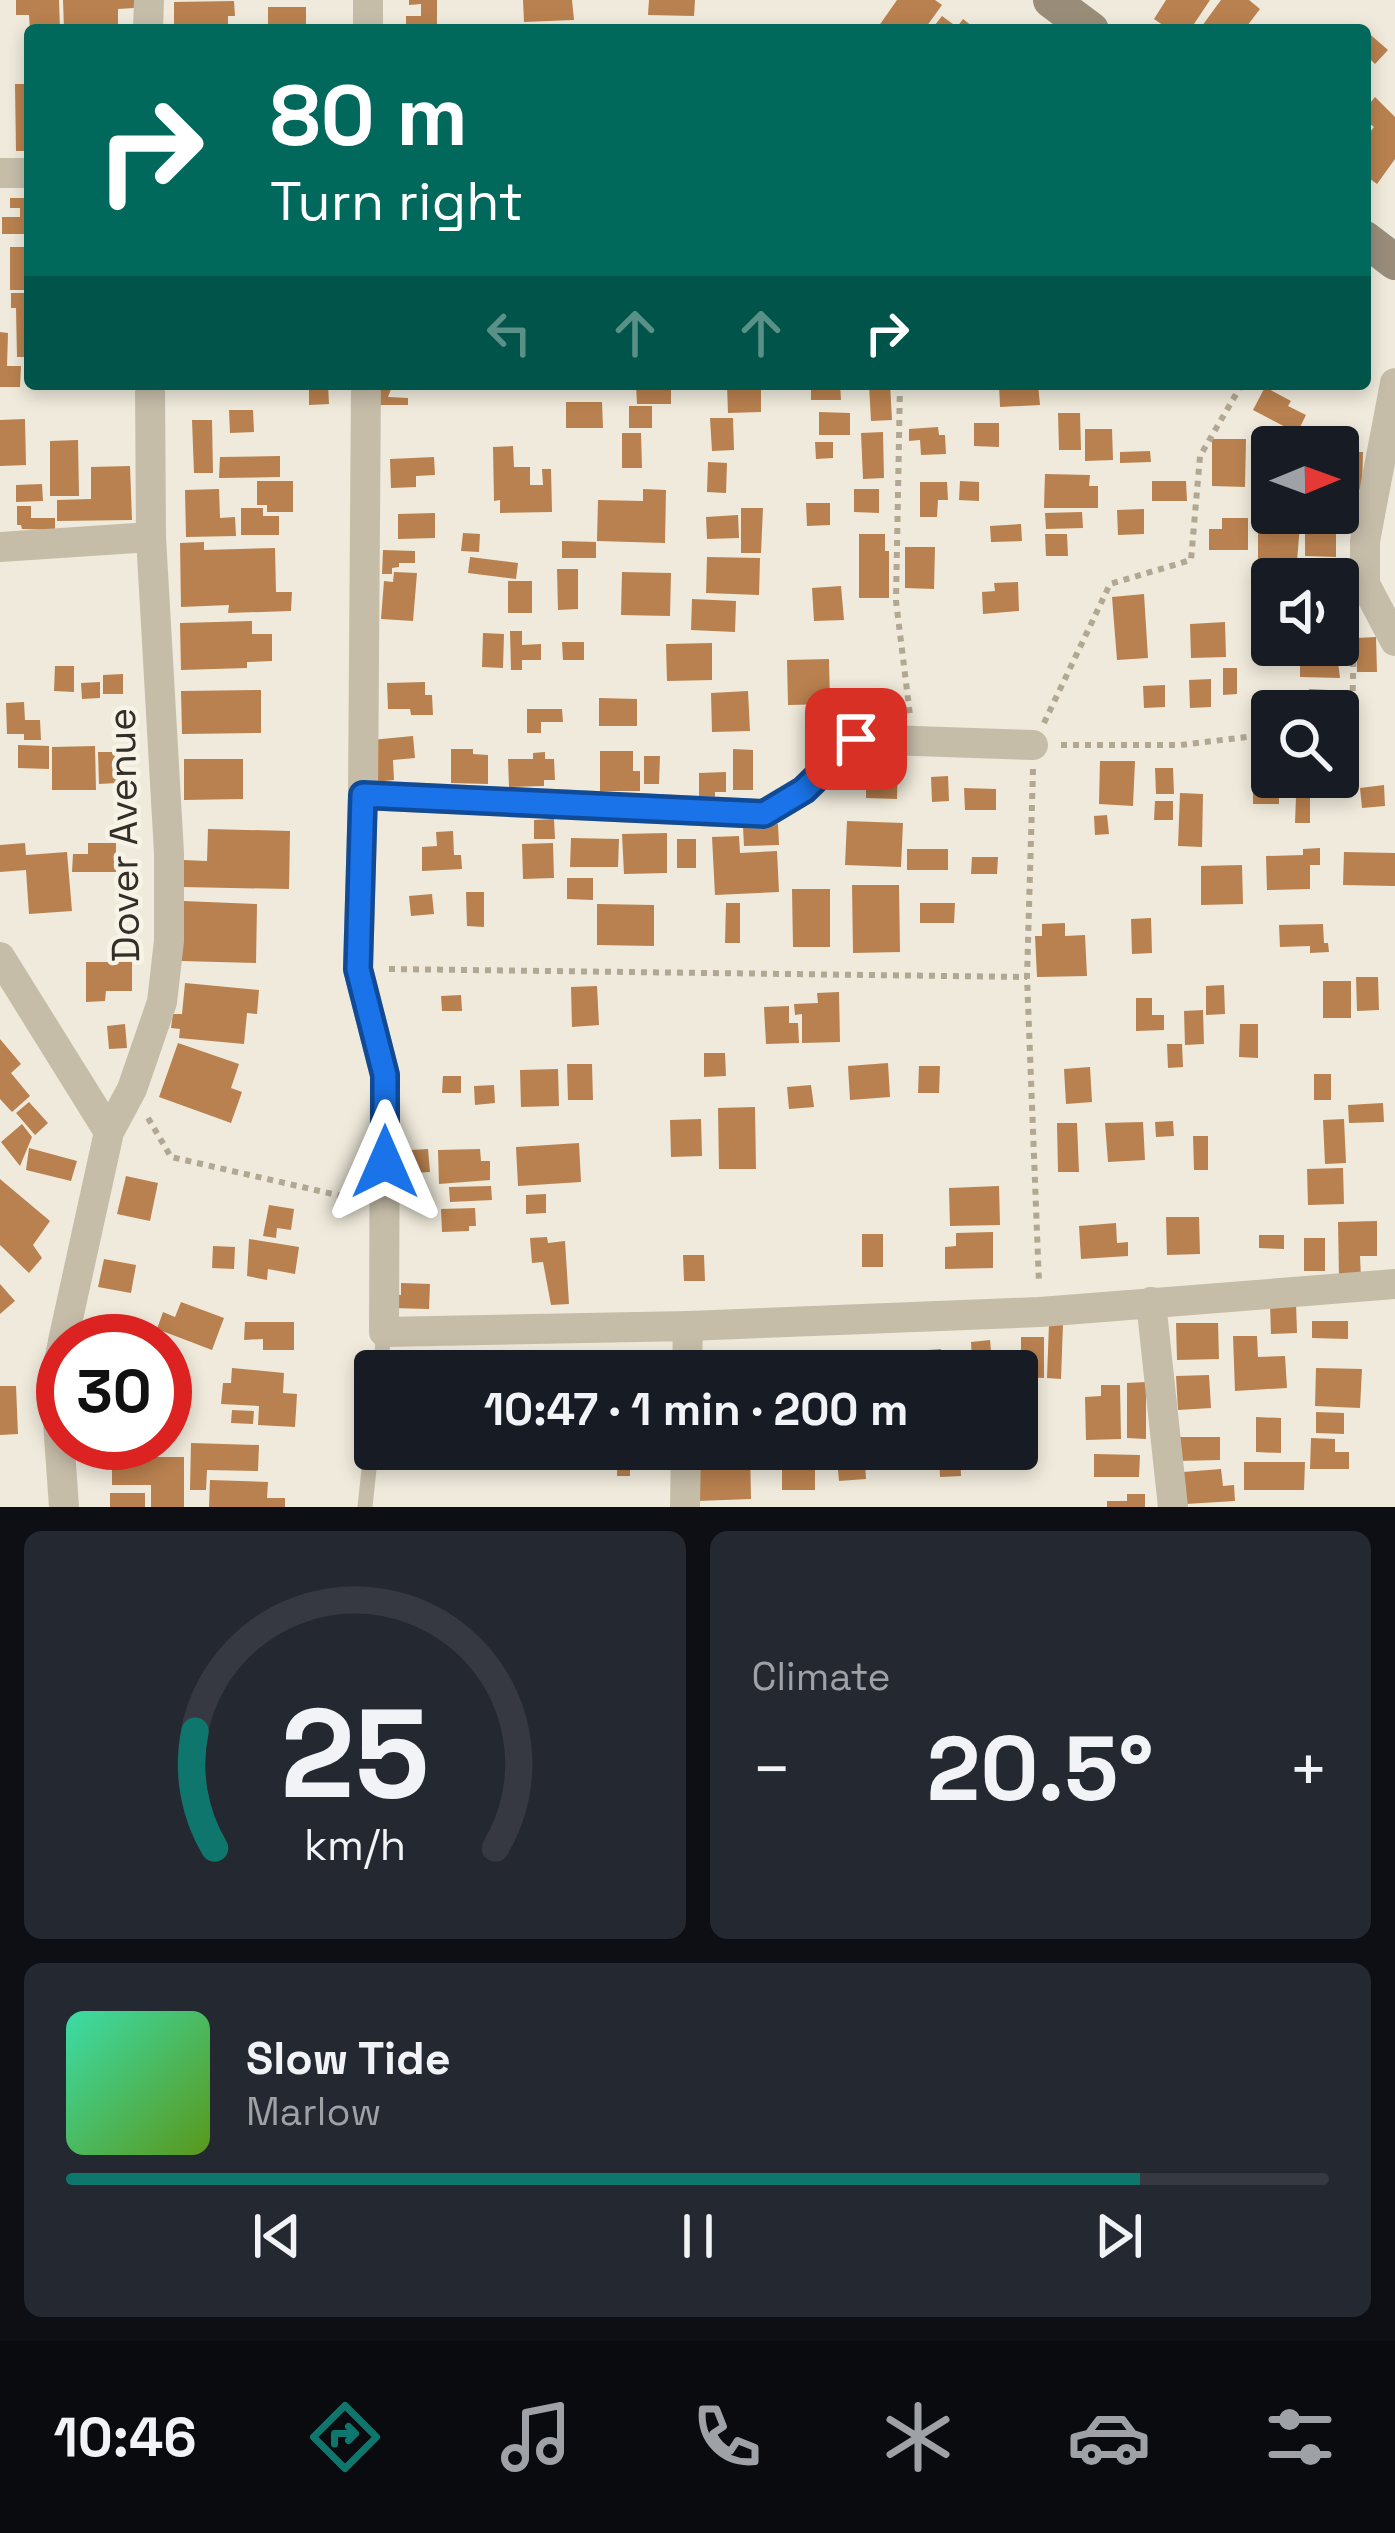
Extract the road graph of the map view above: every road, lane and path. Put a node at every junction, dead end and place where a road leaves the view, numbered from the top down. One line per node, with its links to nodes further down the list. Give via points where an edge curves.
1 (1051, 0): 2 (street)
2 (1082, 24)
3 (1371, 244): 4 (street)
4 (1395, 262)
5 (1395, 383): 12 (street, via 1365,541)
6 (150, 390): 10 (street, Dover Avenue)
7 (365, 390): 18 (street)
8 (900, 390): 16 (path, via 896,601)
9 (1238, 390): 17 (path, via 1200,456 1191,560 1110,584)
10 (152, 537): 11 (street); 22 (street, Dover Avenue, via 169,940 161,1002)
11 (0, 547)
12 (1365, 584): 13 (street); 14 (path, via 1355,605)
13 (1395, 640)
14 (1353, 690)
15 (1251, 737): 17 (path)
16 (914, 741): 17 (street); 18 (street, via 856,739 804,790 764,814)
17 (1033, 745): 21 (path)
18 (363, 795): 20 (street)
19 (0, 957): 23 (street)
20 (358, 969): 21 (path); 24 (street, via 385,1075)
21 (1027, 977): 27 (path)
22 (132, 1088): 23 (street, Dover Avenue); 24 (path, via 171,1157)
23 (109, 1132): 28 (street, Dover Avenue)
24 (385, 1205): 30 (street)
25 (1395, 1284): 26 (street)
26 (1151, 1302): 27 (street); 39 (street)
27 (1040, 1312): 29 (street)
28 (69, 1314)
29 (688, 1326): 30 (street); 32 (street)
30 (384, 1332): 31 (lane)
31 (382, 1350)
32 (687, 1350)
33 (61, 1470): 36 (street, Dover Avenue)
34 (368, 1470): 37 (lane)
35 (686, 1470): 38 (street)
36 (64, 1507)
37 (364, 1507)
38 (686, 1507)
39 (1173, 1507)

